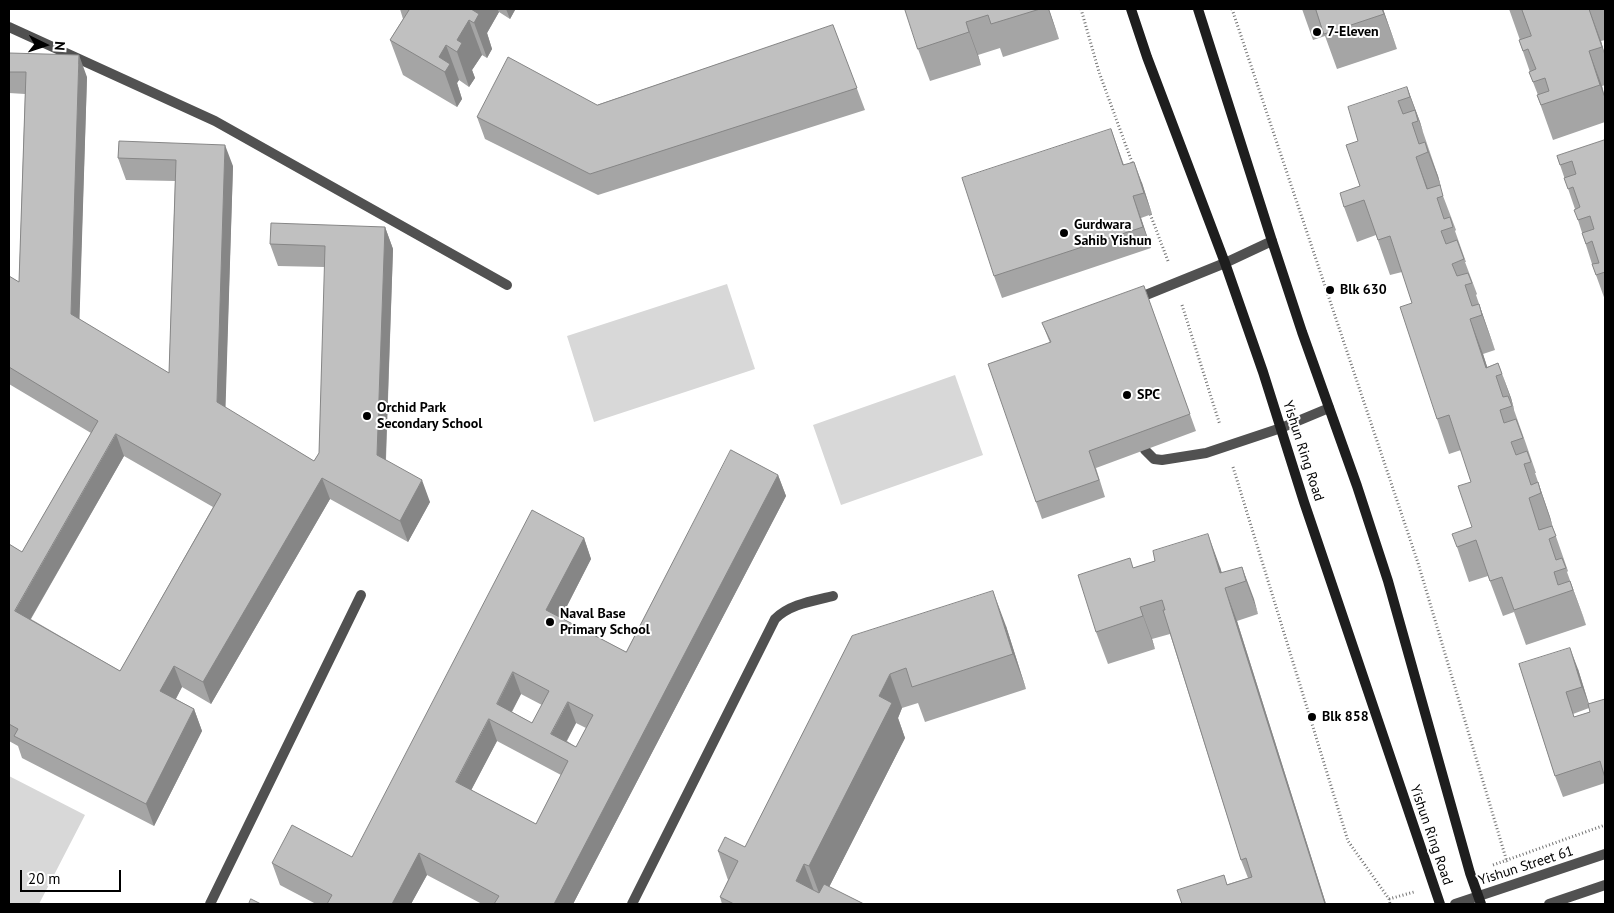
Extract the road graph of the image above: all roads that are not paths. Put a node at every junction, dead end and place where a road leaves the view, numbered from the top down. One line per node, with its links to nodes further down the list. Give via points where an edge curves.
1 (1131, 9): 5 (main road, Yishun Ring Road)
2 (1198, 9): 4 (main road, Yishun Ring Road)
3 (9, 28): 6 (street, via 215,121)
4 (1272, 241): 5 (street); 8 (main road, Yishun Ring Road)
5 (1226, 263): 7 (street); 9 (main road, Yishun Ring Road)
6 (507, 285)
7 (1130, 301)
8 (1329, 408): 9 (street); 15 (main road, Yishun Ring Road, via 1388,581)
9 (1281, 428): 10 (street, via 1206,453 1162,460 1154,459); 18 (main road, Yishun Ring Road)
10 (1145, 450)
11 (361, 595): 16 (street)
12 (833, 596): 17 (street, via 791,608 775,619)
13 (1605, 854): 15 (street, Yishun Street 61)
14 (1605, 885): 20 (street)
15 (1480, 900): 19 (street, Yishun Street 61)
16 (210, 904)
17 (632, 904)
18 (1440, 904)
19 (1455, 904)
20 (1549, 904)

